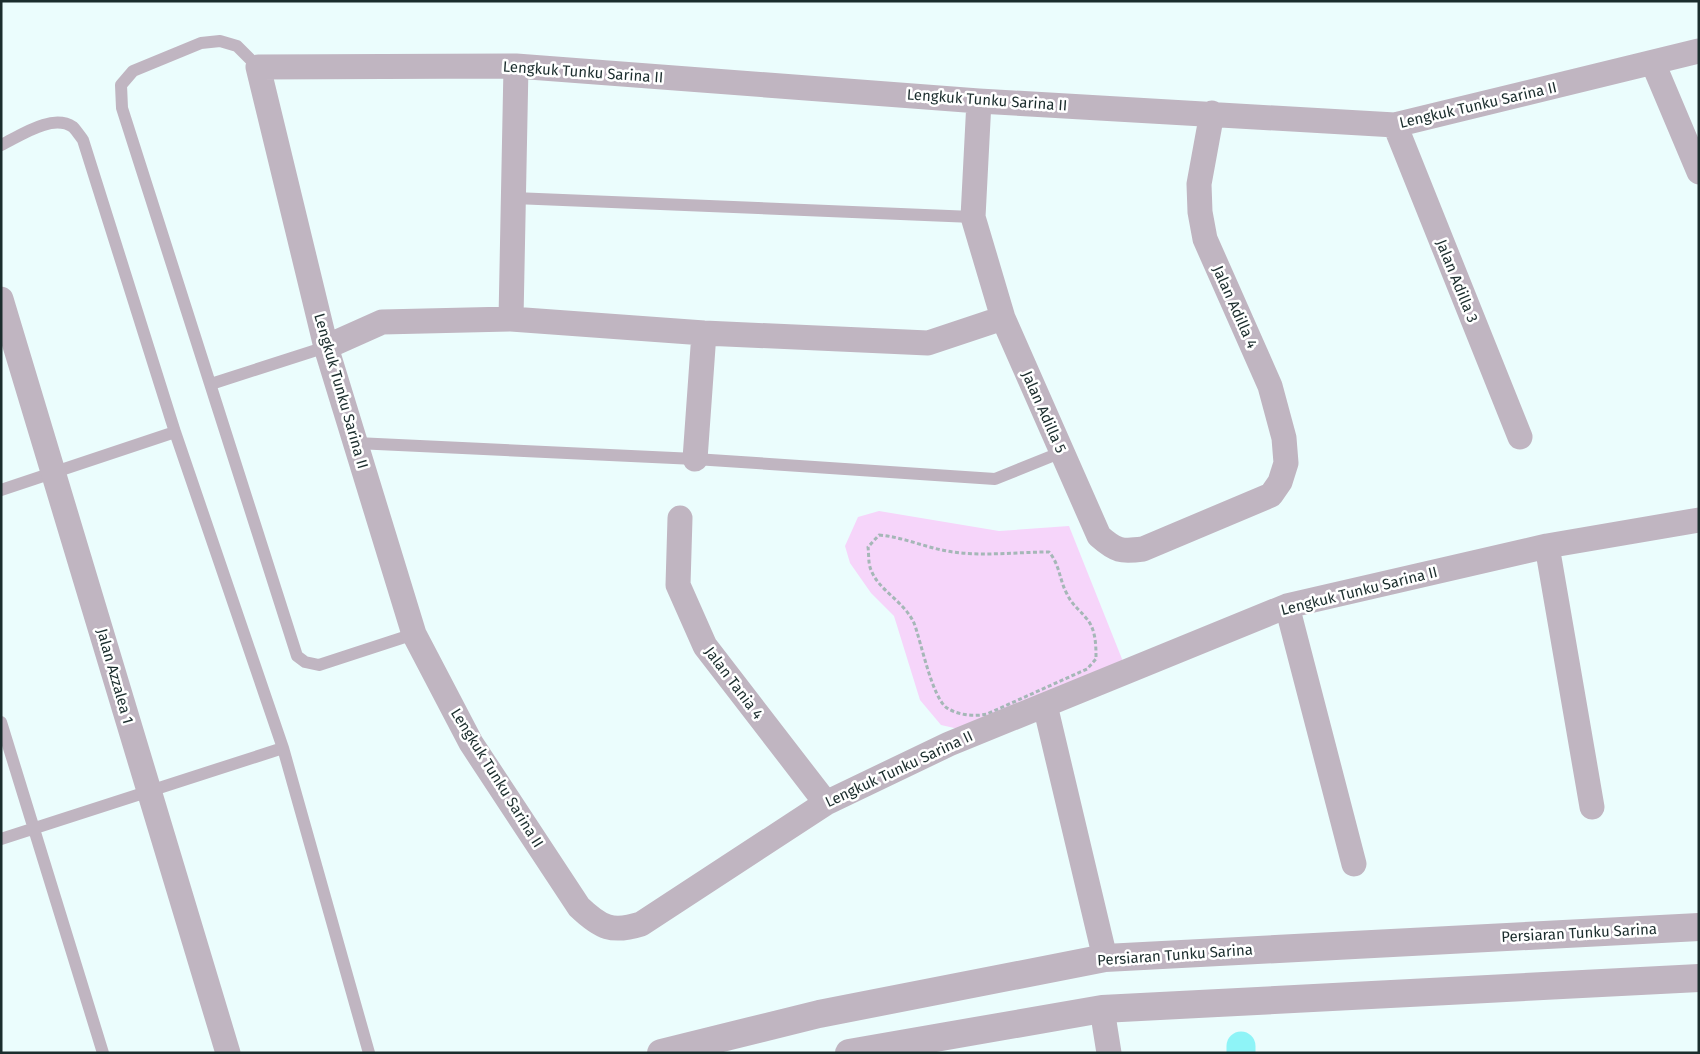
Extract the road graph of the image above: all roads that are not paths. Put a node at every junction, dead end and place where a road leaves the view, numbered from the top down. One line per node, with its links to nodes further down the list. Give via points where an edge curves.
1 (1699, 51): 2 (street, Lengkuk Tunku Sarina II)
2 (1653, 63): 7 (street, Lengkuk Tunku Sarina II); 9 (street)
3 (516, 66): 4 (street, Lengkuk Tunku Sarina II); 5 (street, Lengkuk Tunku Sarina II); 10 (street)
4 (258, 67): 16 (street, Lengkuk Tunku Sarina II); 17 (lane, via 237,46 220,41 201,42 133,71 121,85 122,108)
5 (979, 101): 6 (street, Lengkuk Tunku Sarina II); 11 (street, Jalan Adilla 5)
6 (1212, 113): 7 (street, Lengkuk Tunku Sarina II); 25 (street, Jalan Adilla 4, via 1199,184 1204,239 1270,386 1284,438 1286,463 1280,482)
7 (1395, 125): 19 (street, Jalan Adilla 3)
8 (1, 145): 18 (lane, via 39,126 55,122 73,127 83,140)
9 (1699, 172)
10 (514, 198): 11 (lane); 14 (street)
11 (973, 217): 13 (street, Jalan Adilla 5)
12 (1, 299): 23 (street, Jalan Azzalea 1)
13 (1002, 318): 15 (street, via 928,343); 21 (street, Jalan Adilla 5)
14 (511, 319): 15 (street); 16 (street, via 382,322)
15 (704, 333): 22 (street)
16 (326, 347): 17 (lane); 20 (street, Lengkuk Tunku Sarina II)
17 (211, 384): 30 (lane, via 297,656 305,662 319,665)
18 (175, 432): 23 (lane); 33 (lane)
19 (1520, 437)
20 (356, 443): 22 (lane); 30 (street, Lengkuk Tunku Sarina II)
21 (1062, 452): 22 (lane, via 995,480); 25 (street, Jalan Adilla 5, via 1098,536 1124,552 1143,549)
22 (695, 459)
23 (55, 472): 24 (lane); 34 (street, Jalan Azzalea 1)
24 (1, 490)
25 (1271, 495)
26 (680, 518): 35 (street, Jalan Tania 4, via 678,585 705,646)
27 (1699, 520): 28 (street, Lengkuk Tunku Sarina II)
28 (1547, 546): 29 (street, Lengkuk Tunku Sarina II); 36 (street)
29 (1287, 606): 31 (street, Lengkuk Tunku Sarina II); 39 (street)
30 (414, 634): 35 (street, Lengkuk Tunku Sarina II, via 471,742 579,908 594,922 607,928 622,930 641,924)
31 (1045, 705): 35 (street, Lengkuk Tunku Sarina II, via 949,744); 41 (street)
32 (1, 722): 37 (lane)
33 (283, 748): 34 (lane); 46 (lane)
34 (149, 792): 37 (lane); 45 (street, Jalan Azzalea 1)
35 (826, 802)
36 (1592, 807)
37 (35, 829): 38 (lane); 44 (lane)
38 (1, 839)
39 (1354, 864)
40 (1699, 927): 41 (street, Persiaran Tunku Sarina)
41 (1105, 958): 47 (street, Persiaran Tunku Sarina, via 819,1014)
42 (1699, 978): 43 (street)
43 (1102, 1009): 48 (street); 49 (street)
44 (103, 1053)
45 (228, 1053)
46 (369, 1053)
47 (661, 1053)
48 (849, 1053)
49 (1109, 1053)

